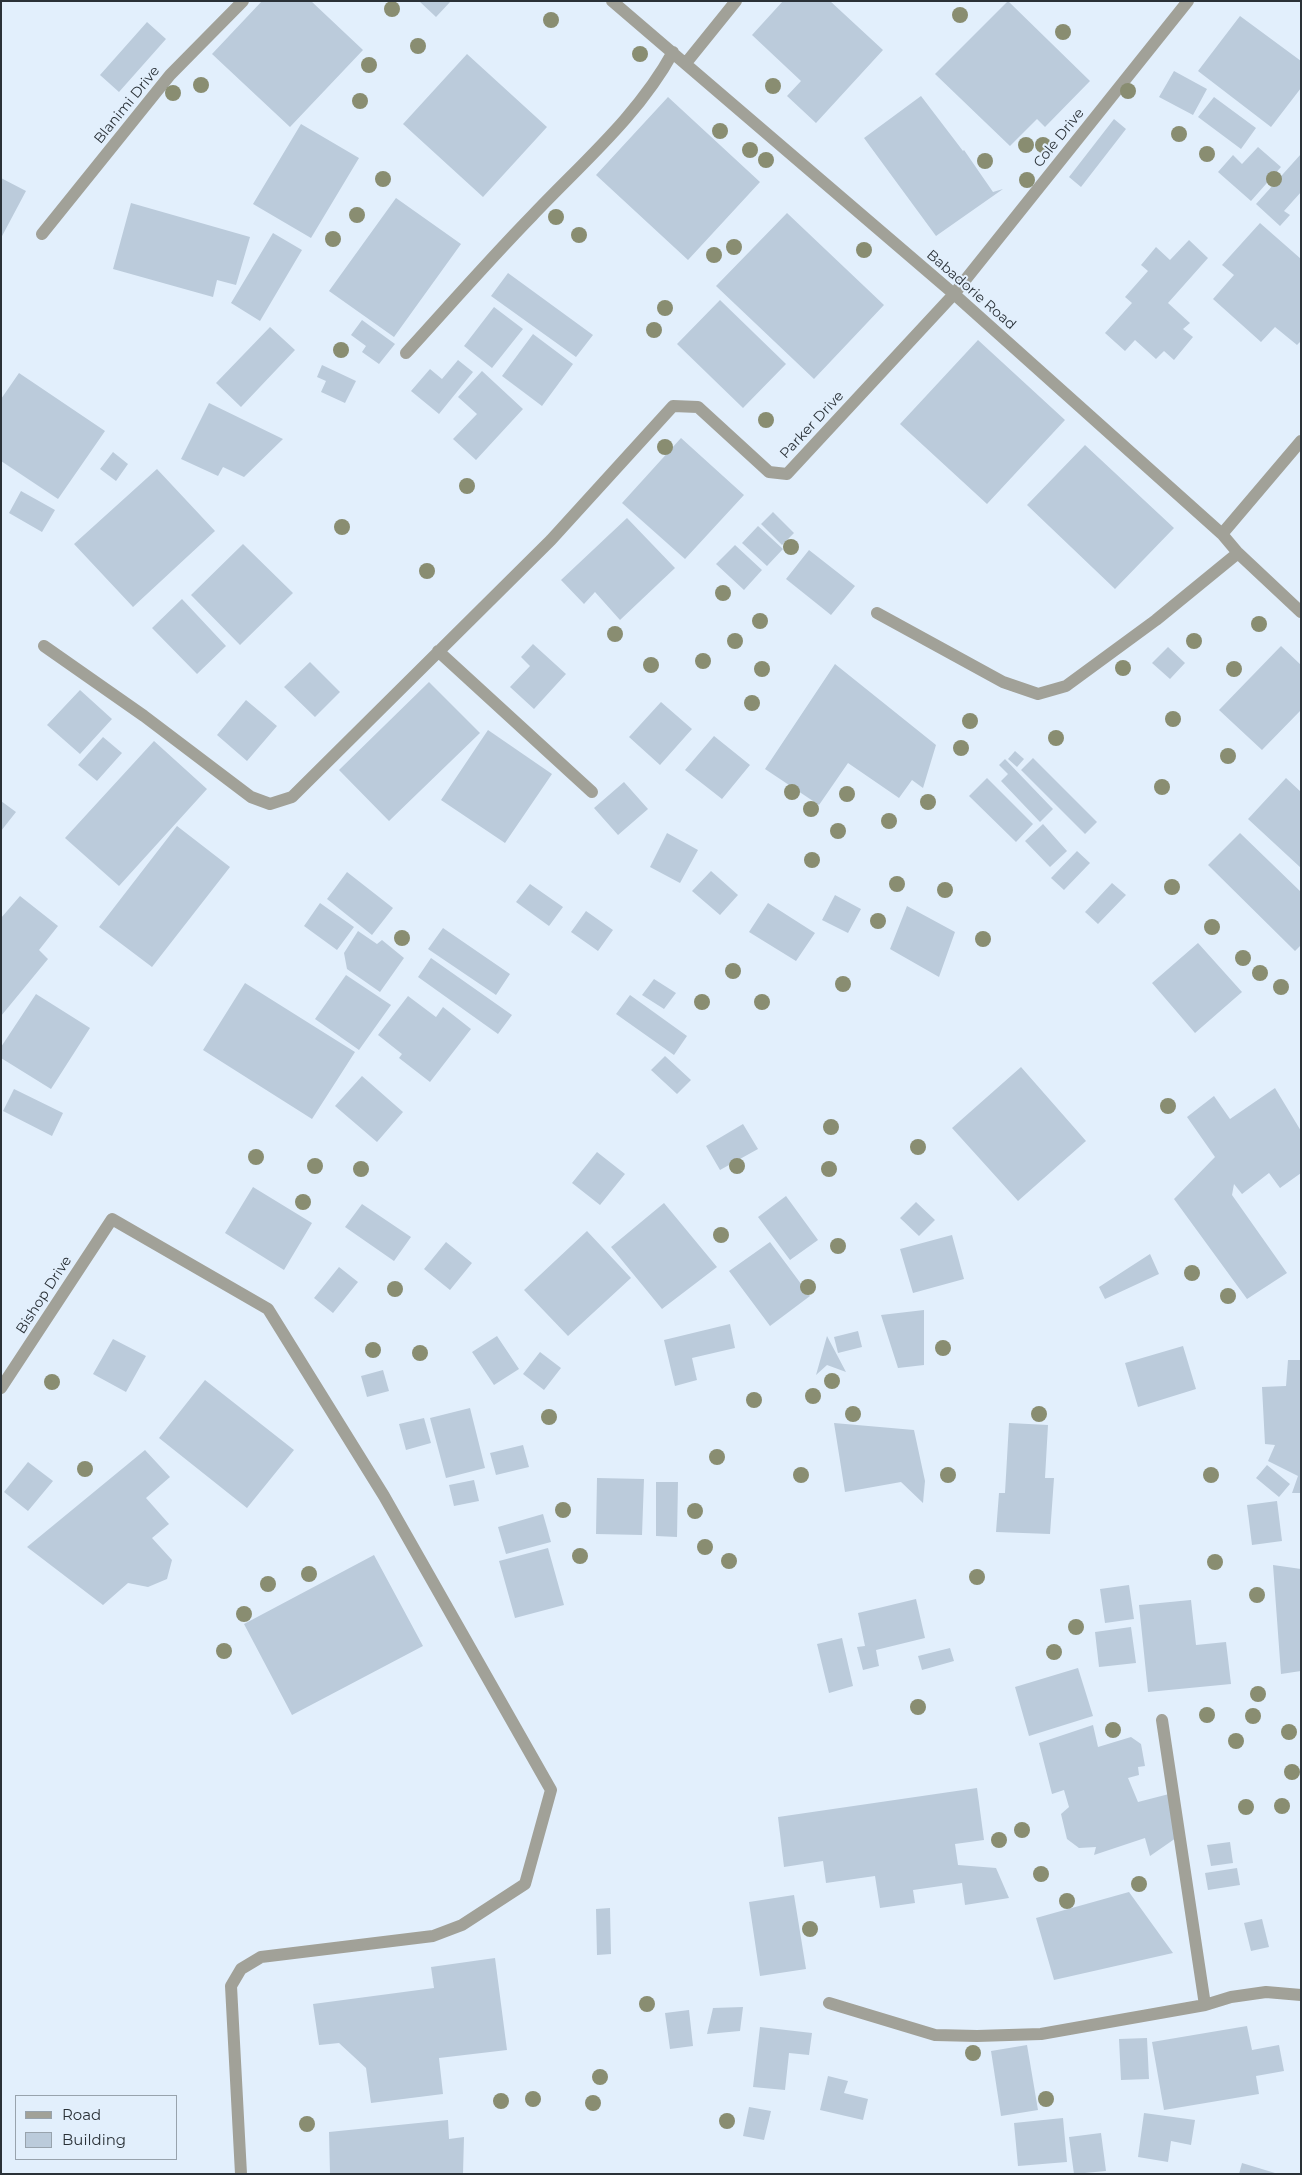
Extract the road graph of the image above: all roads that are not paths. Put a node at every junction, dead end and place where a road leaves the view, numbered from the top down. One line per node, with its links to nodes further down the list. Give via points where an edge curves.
1 (243, 1): 7 (street, Blanimi Drive, via 170,75)
2 (612, 1): 5 (street, Babadorie Road)
3 (736, 1): 6 (street)
4 (1188, 1): 8 (street, Cole Drive)
5 (673, 52): 6 (street, Babadorie Road); 9 (street, via 661,74 618,129 532,216)
6 (686, 63): 8 (street, Babadorie Road)
7 (42, 234)
8 (954, 294): 11 (street, Babadorie Road); 16 (street, Parker Drive, via 787,474 769,472 698,407 673,406 551,540)
9 (406, 353)
10 (1301, 441): 11 (street)
11 (1222, 534): 12 (street, Babadorie Road)
12 (1238, 553): 13 (street, Babadorie Road); 14 (street, via 1156,620 1066,686 1038,694 1003,682)
13 (1301, 612)
14 (877, 613)
15 (44, 646): 16 (street, via 251,797 270,804 292,797)
16 (438, 651): 17 (street)
17 (592, 792)
18 (1, 1388): 23 (street, Bishop Drive, via 112,1219 268,1309 384,1496 551,1790 525,1884 462,1925 433,1936 261,1957 241,1969 231,1986)
19 (1162, 1720): 22 (street)
20 (1301, 1995): 22 (street, via 1266,1992)
21 (829, 2003): 22 (street, via 935,2035 977,2036 1041,2034)
22 (1205, 2005)
23 (241, 2174)

